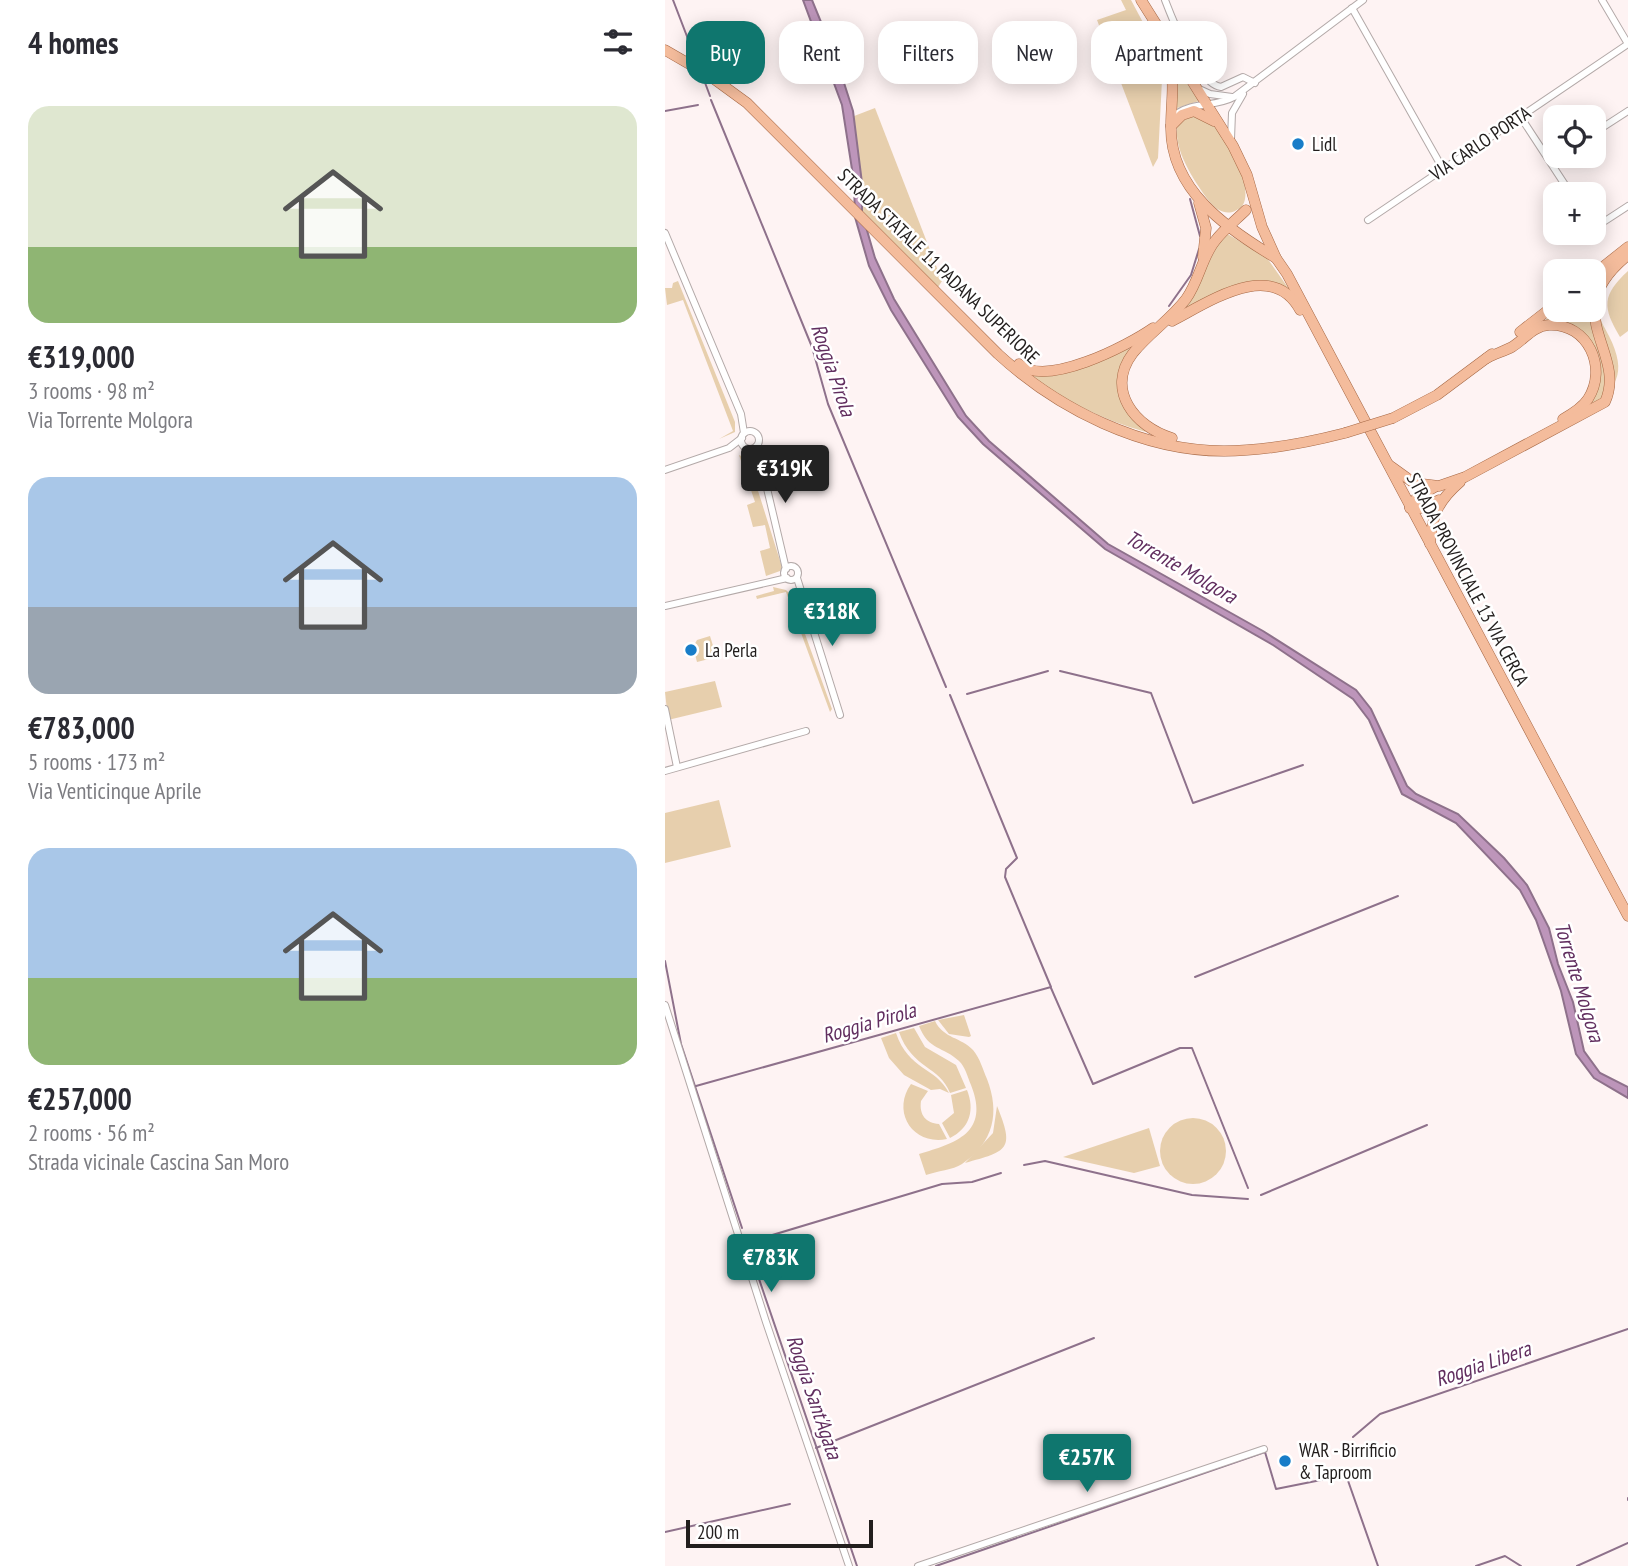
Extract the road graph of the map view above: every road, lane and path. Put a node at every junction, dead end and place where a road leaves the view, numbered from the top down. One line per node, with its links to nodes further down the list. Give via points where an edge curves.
1 (1141, 0): 6 (main road, STRADA PROVINCIALE 13 VIA CERCA)
2 (1165, 0): 9 (street, via 1207,81 1220,87 1243,77)
3 (1363, 0): 5 (street)
4 (1602, 0): 7 (street)
5 (1352, 8): 9 (street); 23 (street)
6 (1152, 21)
7 (1628, 44): 17 (street, VIA CARLO PORTA)
8 (665, 50): 40 (main road, STRADA STATALE 11 PADANA SUPERIORE, via 747,103)
9 (1255, 83): 13 (street)
10 (1173, 84): 19 (main road, STRADA PROVINCIALE 13 VIA CERCA)
11 (1191, 84): 15 (main road, STRADA PROVINCIALE 13 VIA CERCA)
12 (1193, 84): 14 (street, via 1210,94)
13 (1246, 89): 14 (street); 21 (street, via 1230,120)
14 (1234, 97): 15 (street)
15 (1206, 106): 18 (main road, STRADA PROVINCIALE 13 VIA CERCA); 19 (street, via 1180,111)
16 (1628, 111): 20 (street)
17 (1520, 117): 22 (street); 23 (street, VIA CARLO PORTA)
18 (1217, 124): 19 (main road, via 1194,111); 21 (main road, STRADA PROVINCIALE 13 VIA CERCA)
19 (1171, 125): 24 (main road, STRADA PROVINCIALE 13 VIA CERCA, via 1177,158)
20 (1606, 125)
21 (1233, 146): 25 (main road, STRADA PROVINCIALE 13 VIA CERCA)
22 (1543, 150)
23 (1443, 169): 29 (street, VIA CARLO PORTA)
24 (1197, 196): 28 (main road, STRADA PROVINCIALE 13 VIA CERCA); 37 (main road, via 1206,228)
25 (1252, 199): 27 (main road); 35 (main road, STRADA PROVINCIALE 13 VIA CERCA)
26 (1628, 206): 30 (street)
27 (1246, 210): 28 (main road, via 1226,217); 31 (main road)
28 (1209, 211): 31 (main road, STRADA PROVINCIALE 13 VIA CERCA)
29 (1368, 220)
30 (1606, 220)
31 (1227, 229): 35 (main road, STRADA PROVINCIALE 13 VIA CERCA); 37 (main road, via 1216,239)
32 (665, 233): 46 (street)
33 (1628, 247): 36 (main road)
34 (1628, 255): 42 (main road, via 1609,273 1601,293 1602,315)
35 (1276, 258): 45 (main road, STRADA PROVINCIALE 13 VIA CERCA)
36 (1606, 264)
37 (1201, 270): 38 (main road)
38 (1176, 312): 40 (main road, via 1146,332 1071,367 1045,372 1023,367 981,329); 41 (main road)
39 (1543, 314): 43 (main road, STRADA STATALE 11 PADANA SUPERIORE)
40 (959, 316): 53 (main road, STRADA STATALE 11 PADANA SUPERIORE, via 1020,373 1072,408 1141,436)
41 (1165, 324): 45 (main road, via 1245,287 1269,285 1296,303); 53 (main road, via 1131,357 1123,382 1126,404 1149,429)
42 (1613, 337)
43 (1487, 358): 49 (main road, via 1547,325 1570,329 1589,345 1597,369 1589,398); 53 (main road, STRADA STATALE 11 PADANA SUPERIORE, bridge, via 1437,395 1393,418 1272,448)
44 (1621, 376): 49 (main road, via 1614,392 1599,406)
45 (1348, 389): 54 (main road, STRADA PROVINCIALE 13 VIA CERCA)
46 (741, 414): 47 (street); 48 (street)
47 (754, 432): 48 (street); 50 (street, via 759,438)
48 (743, 436): 51 (street); 52 (street)
49 (1531, 441): 57 (main road)
50 (757, 446): 52 (street); 55 (street)
51 (729, 447): 52 (street); 56 (street)
52 (747, 448): 55 (street)
53 (1216, 451)
54 (1386, 463): 57 (main road, via 1414,483); 58 (main road, STRADA PROVINCIALE 13 VIA CERCA)
55 (758, 464): 60 (street)
56 (665, 470)
57 (1442, 491): 58 (main road, via 1426,508); 58 (main road, via 1417,496); 59 (main road, via 1433,515)
58 (1410, 508): 59 (main road, STRADA PROVINCIALE 13 VIA CERCA)
59 (1430, 545): 67 (main road, STRADA PROVINCIALE 13 VIA CERCA)
60 (790, 574): 61 (street); 63 (street)
61 (665, 606)
62 (665, 709): 65 (street)
63 (841, 715)
64 (806, 731): 65 (street)
65 (677, 767): 66 (street)
66 (665, 771)
67 (1628, 916)
68 (665, 1006): 70 (street)
69 (1264, 1449): 71 (street)
70 (849, 1566)
71 (918, 1566)

